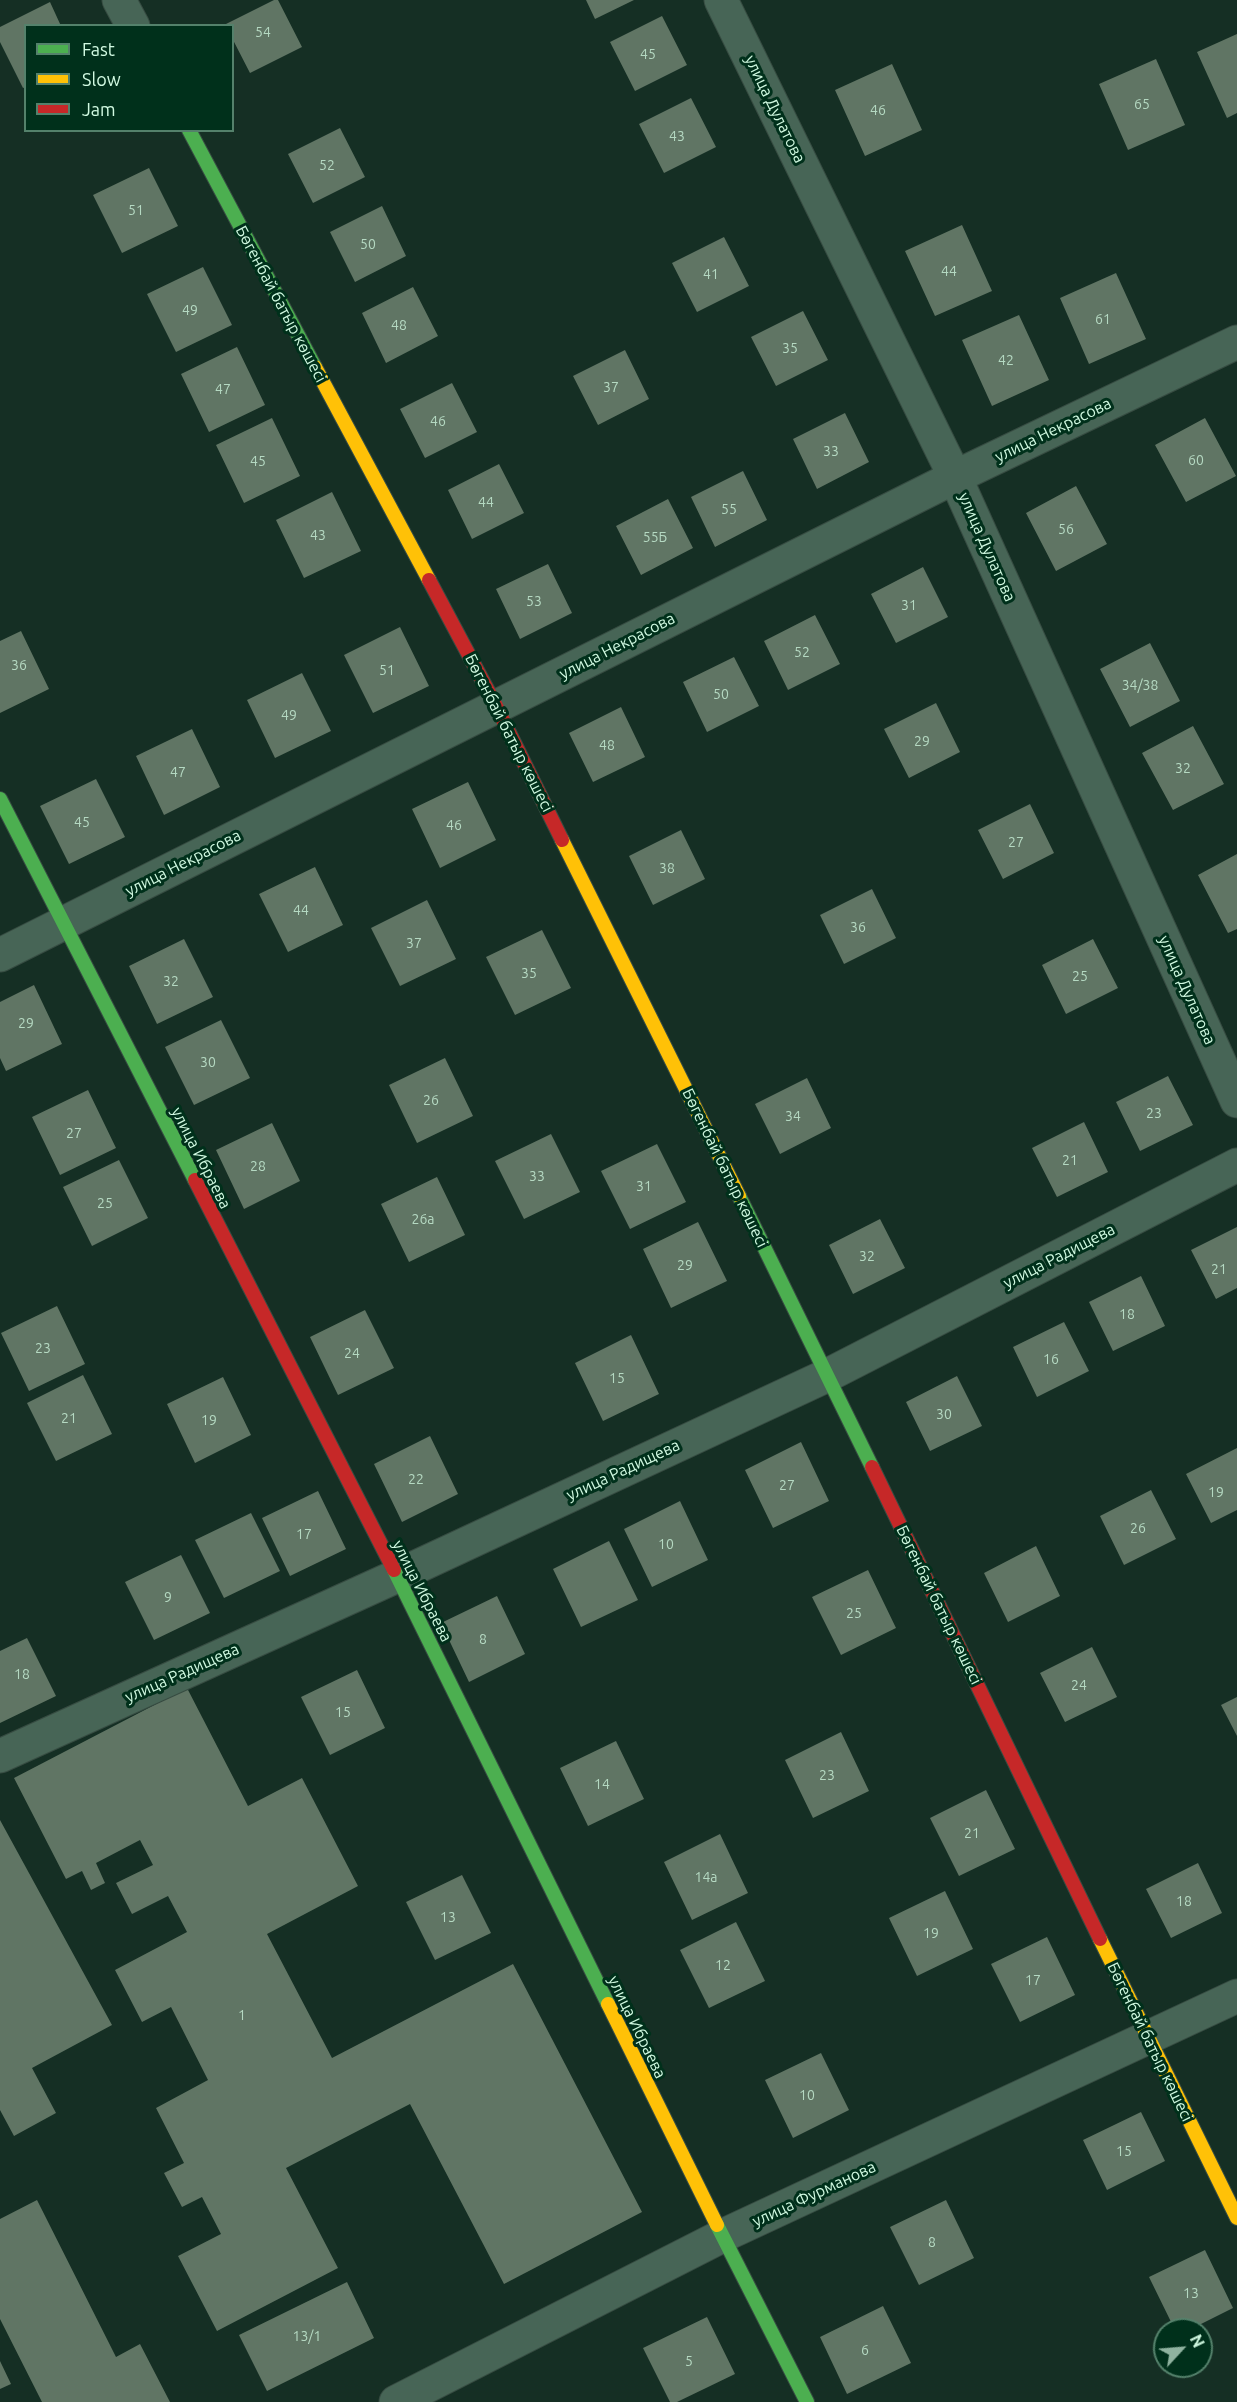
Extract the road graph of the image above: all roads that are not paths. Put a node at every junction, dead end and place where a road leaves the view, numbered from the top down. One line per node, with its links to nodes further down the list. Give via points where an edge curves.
1 (119, 0): 3 (street)
2 (722, 0): 6 (street, улица Дулатова)
3 (132, 24)
4 (190, 132): 7 (street, Бөгенбай батыр көшесі)
5 (1237, 342): 6 (street, улица Некрасова)
6 (955, 477): 7 (street, улица Некрасова); 11 (street, улица Дулатова)
7 (496, 706): 9 (street, улица Некрасова); 13 (street, Бөгенбай батыр көшесі)
8 (0, 799): 9 (street, улица Ибраева)
9 (62, 924): 10 (street, улица Некрасова); 14 (street, улица Ибраева)
10 (0, 955)
11 (1237, 1101)
12 (1237, 1165): 13 (street, улица Радищева)
13 (828, 1375): 14 (street, улица Радищева); 17 (street, Бөгенбай батыр көшесі)
14 (397, 1576): 15 (street, улица Радищева); 19 (street, улица Ибраева)
15 (0, 1756)
16 (1237, 1996): 17 (street, улица Фурманова)
17 (1148, 2038): 18 (street, Бөгенбай батыр көшесі); 19 (street, улица Фурманова)
18 (1237, 2218)
19 (722, 2236): 20 (street, улица Фурманова); 21 (street, улица Ибраева)
20 (396, 2402)
21 (807, 2402)

